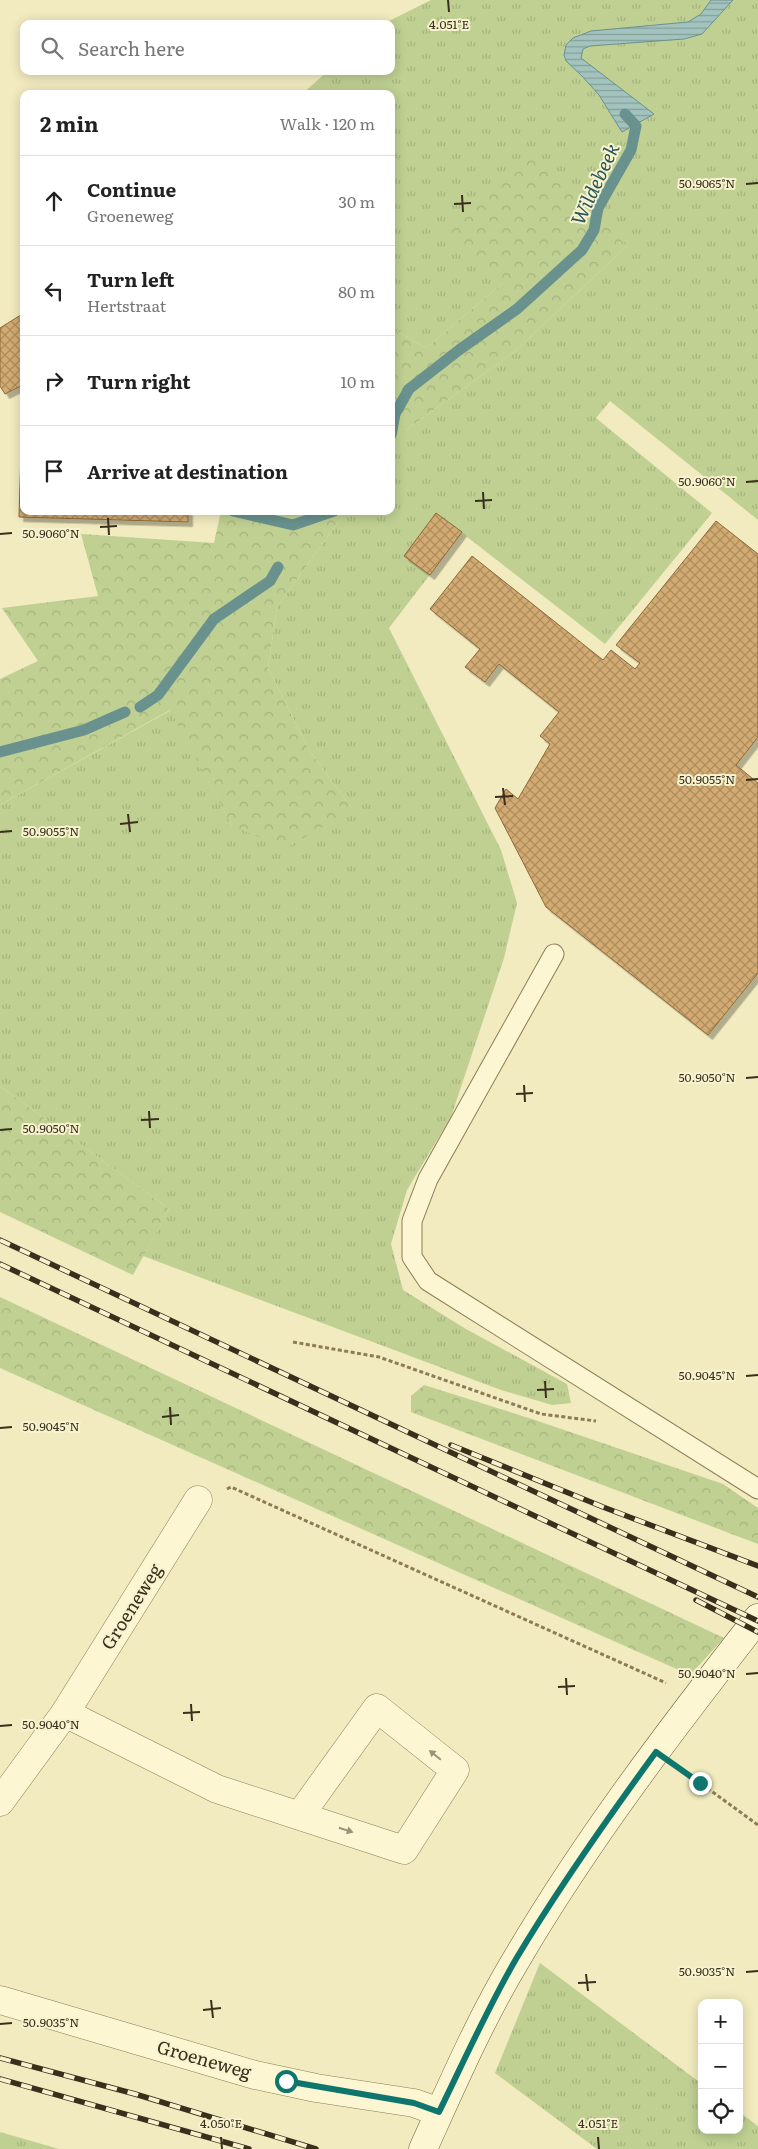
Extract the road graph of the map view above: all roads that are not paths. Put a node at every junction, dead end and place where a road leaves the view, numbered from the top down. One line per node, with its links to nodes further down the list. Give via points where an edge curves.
1 (554, 954): 2 (lane, via 428,1179 412,1221 412,1257 428,1281)
2 (758, 1489)
3 (198, 1500): 5 (street, Groeneweg)
4 (758, 1618): 9 (street, via 610,1815 516,1960 480,2025)
5 (66, 1713): 6 (street, Groeneweg); 7 (street, via 217,1789)
6 (0, 1802)
7 (300, 1815): 7 (street, one-way to 7, via 404,1850 454,1770 377,1708)
8 (0, 2000): 9 (street, Groeneweg, via 255,2075 414,2103)
9 (439, 2112): 10 (street)
10 (423, 2149)

